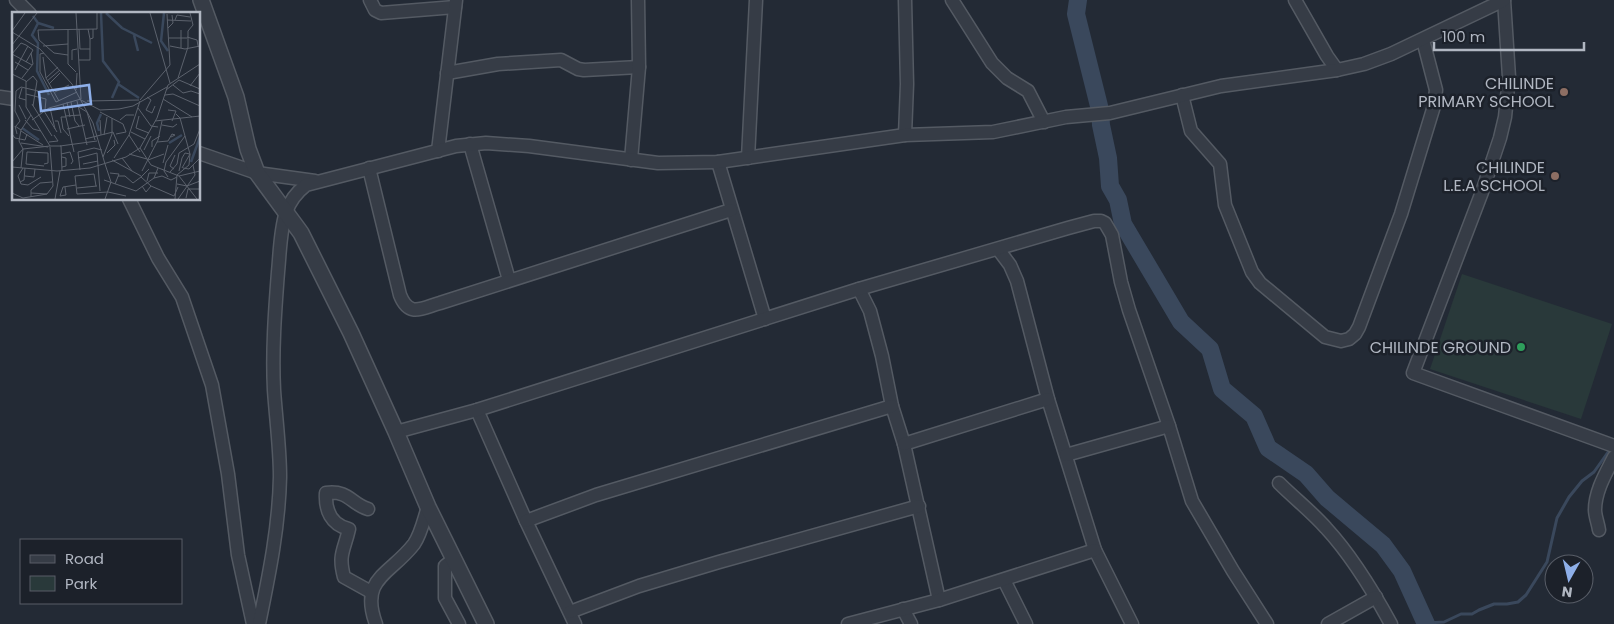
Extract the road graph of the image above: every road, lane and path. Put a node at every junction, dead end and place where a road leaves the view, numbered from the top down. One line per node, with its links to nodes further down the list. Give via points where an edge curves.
1 (16, 0): 11 (street)
2 (201, 0): 26 (street, via 236,97)
3 (370, 0): 10 (street, via 375,10 381,13)
4 (638, 0): 13 (street)
5 (756, 0): 22 (street)
6 (905, 0): 18 (street)
7 (952, 0): 17 (street, via 992,62 1007,78 1028,91)
8 (1295, 0): 14 (street)
9 (1504, 0): 12 (street); 41 (street, via 1508,77 1502,131 1413,373)
10 (455, 3): 15 (street)
11 (28, 12)
12 (1422, 40): 14 (street, via 1382,57); 16 (street, via 1436,90 1434,106 1401,214 1359,327 1355,334 1341,341 1325,337 1260,283 1252,272 1225,205 1220,164 1191,131)
13 (639, 67): 15 (street, via 584,70 561,60 498,64); 23 (street)
14 (1337, 70): 16 (street, via 1245,82)
15 (447, 73): 20 (street)
16 (1182, 95): 17 (street, via 1110,113)
17 (1044, 122): 18 (street, via 993,132)
18 (905, 135): 22 (street)
19 (470, 144): 20 (street); 23 (street, via 514,144); 32 (street)
20 (438, 150): 25 (street)
21 (200, 153): 26 (street)
22 (748, 158): 24 (street)
23 (631, 160): 24 (street)
24 (718, 162): 29 (street)
25 (369, 168): 27 (street); 32 (street, via 400,295 409,309 417,310)
26 (257, 172): 27 (street); 30 (street)
27 (315, 181): 30 (street, via 298,191)
28 (129, 200): 58 (street, via 158,258 182,297 212,385 238,555)
29 (731, 210): 32 (street); 34 (street)
30 (286, 212): 39 (street, via 320,271); 59 (street, via 281,233 275,314 274,388 279,497 273,559)
31 (998, 248): 33 (street); 35 (street, via 1017,281); 38 (street, via 1094,221 1105,223 1112,235 1129,310)
32 (509, 280)
33 (859, 290): 34 (street); 36 (street, via 875,328)
34 (765, 319): 37 (street)
35 (1048, 399): 40 (street); 42 (street)
36 (892, 406): 40 (street); 48 (street, via 596,495)
37 (477, 410): 39 (street); 48 (street)
38 (1169, 426): 42 (street); 67 (street, via 1192,501)
39 (396, 432): 46 (street)
40 (904, 444): 45 (street)
41 (1614, 446)
42 (1066, 455): 50 (street)
43 (1614, 457): 49 (street, via 1596,500)
44 (1278, 483): 54 (street, via 1326,527)
45 (919, 506): 55 (street); 57 (street, via 648,583)
46 (428, 508): 51 (street); 53 (street, via 413,545 380,578)
47 (368, 509): 53 (street, via 348,496 326,493 331,518 339,527 349,529 341,553 344,578)
48 (526, 522): 57 (street)
49 (1599, 530)
50 (1095, 550): 52 (street); 66 (street)
51 (454, 560): 61 (street, via 445,566 445,598); 62 (street)
52 (1004, 580): 55 (street); 65 (street)
53 (371, 592): 60 (street, via 372,615)
54 (1376, 597): 68 (street); 69 (street)
55 (939, 600): 56 (street)
56 (903, 609): 63 (street); 64 (street)
57 (573, 618)
58 (253, 624)
59 (259, 624)
60 (376, 624)
61 (459, 624)
62 (486, 624)
63 (848, 624)
64 (911, 624)
65 (1026, 624)
66 (1132, 624)
67 (1268, 624)
68 (1328, 624)
69 (1391, 624)

